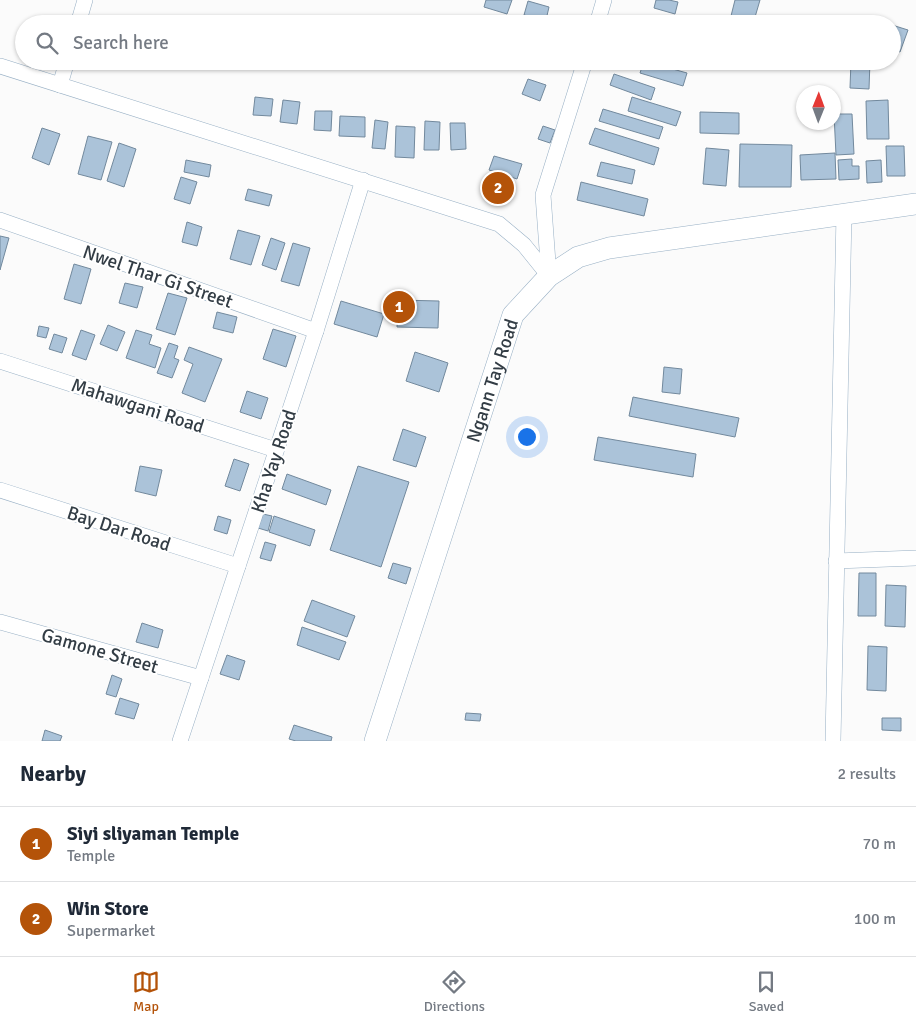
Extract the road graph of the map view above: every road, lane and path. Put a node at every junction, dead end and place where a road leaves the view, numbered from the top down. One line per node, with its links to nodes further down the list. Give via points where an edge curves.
1 (85, 0): 3 (street)
2 (604, 0): 4 (street)
3 (81, 15)
4 (600, 15)
5 (0, 66): 8 (street)
6 (64, 70): 8 (street)
7 (582, 70): 13 (street, via 543,195)
8 (60, 85): 9 (street)
9 (363, 180): 13 (street, via 499,224 524,245); 14 (street, Kha Yay Road)
10 (916, 204): 11 (main road, Ngann Tay Road)
11 (844, 214): 13 (main road, Ngann Tay Road, via 609,248 578,257); 19 (street)
12 (0, 220): 14 (street, Nwel Thar Gi Street)
13 (549, 276): 24 (main road, Ngann Tay Road, via 513,315)
14 (316, 331): 16 (street, Kha Yay Road)
15 (0, 361): 16 (street, Mahawgani Road)
16 (276, 450): 20 (street, Kha Yay Road)
17 (0, 490): 20 (street, Bay Dar Road)
18 (916, 558): 19 (street)
19 (836, 561): 25 (street)
20 (238, 566): 22 (street, Kha Yay Road)
21 (0, 622): 22 (street, Gamone Street)
22 (201, 678): 23 (street, Kha Yay Road)
23 (180, 741)
24 (375, 741)
25 (833, 741)

